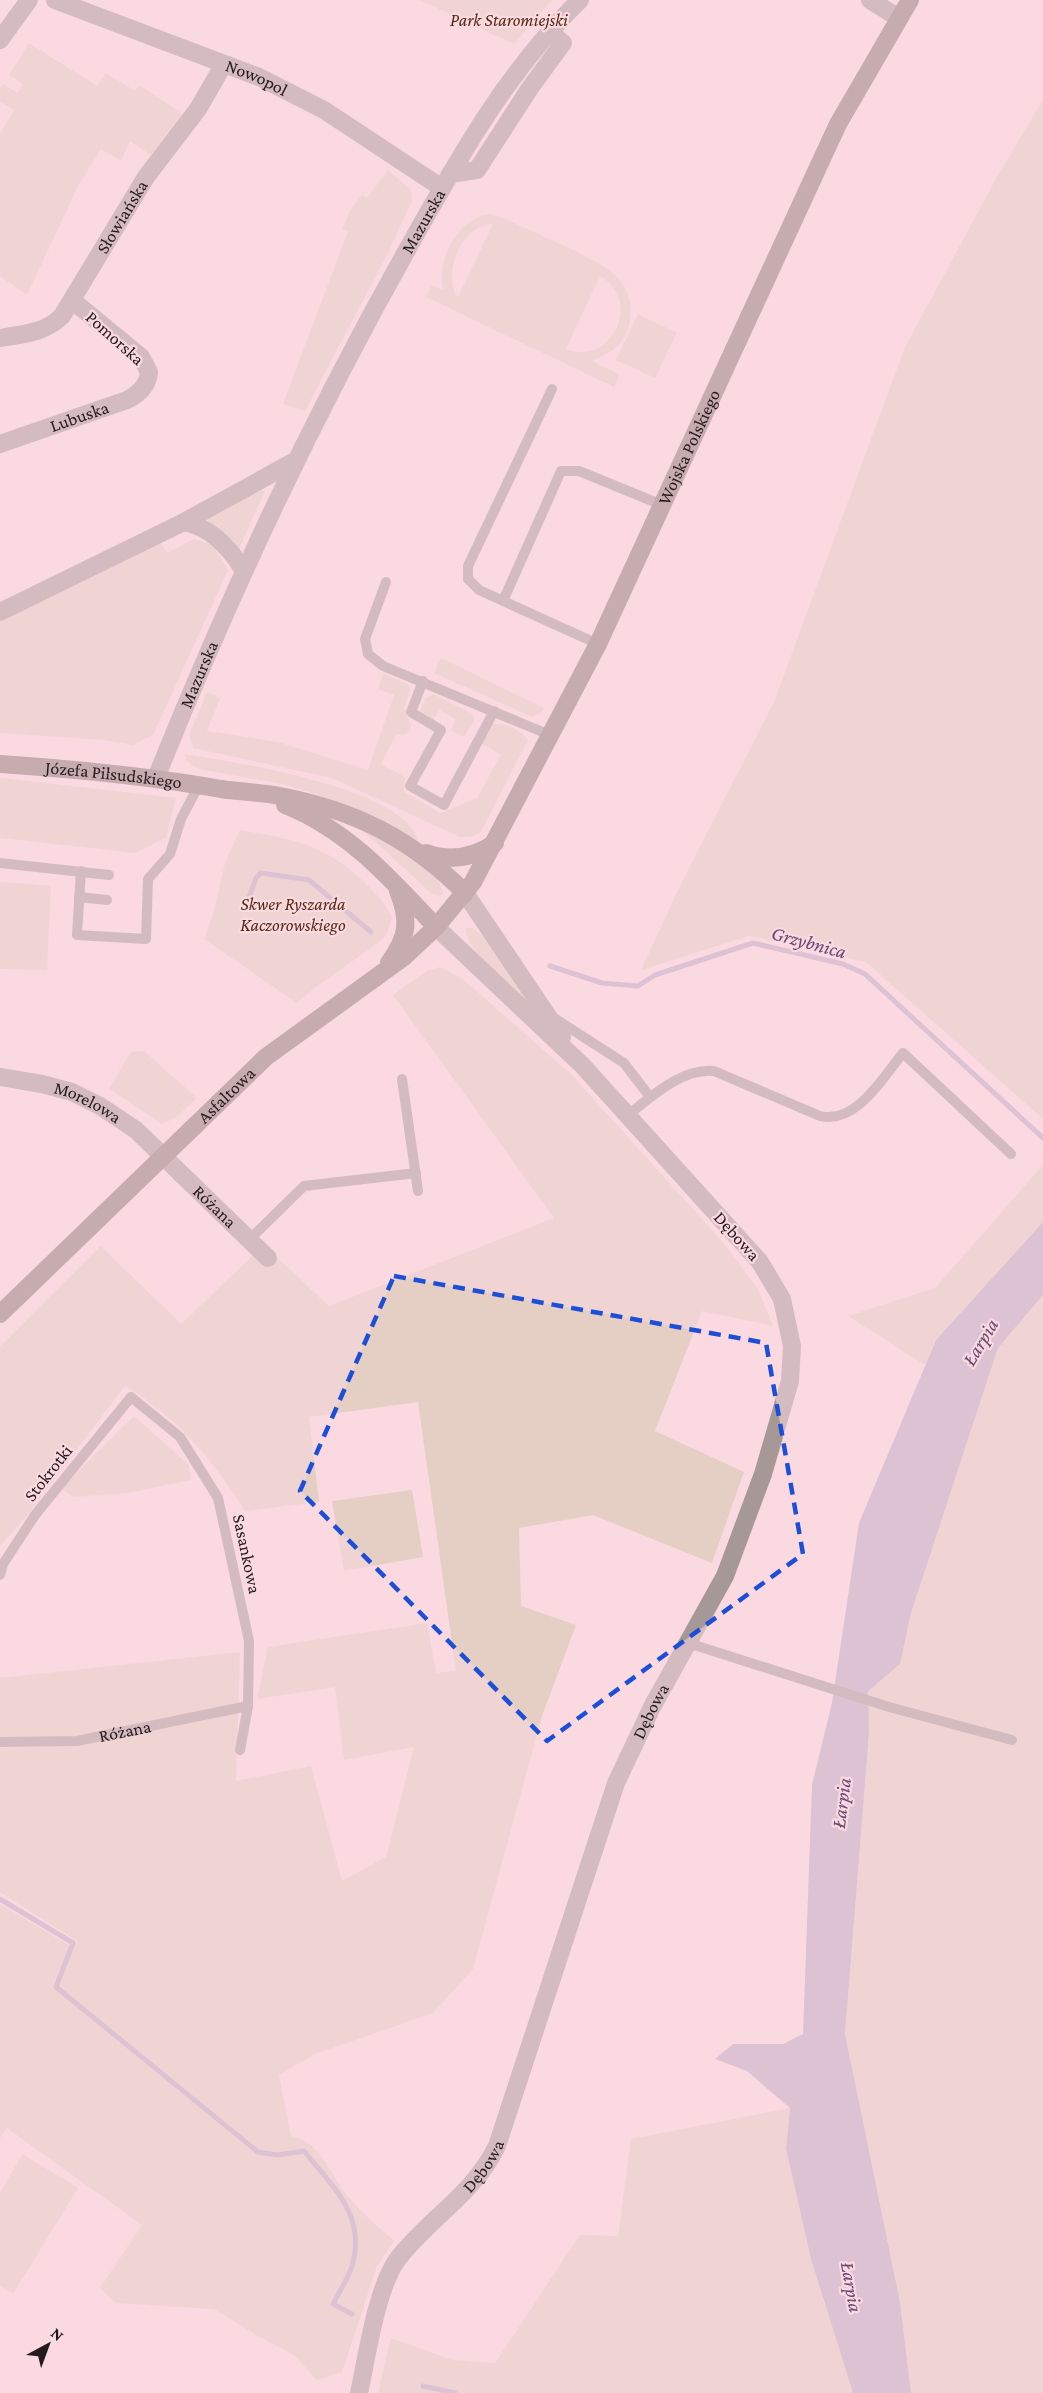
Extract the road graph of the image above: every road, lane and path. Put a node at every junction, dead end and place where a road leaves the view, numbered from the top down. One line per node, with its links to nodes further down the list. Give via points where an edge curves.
1 (29, 0): 7 (street)
2 (56, 0): 8 (street, Nowopol)
3 (580, 0): 9 (street, via 477,170)
4 (870, 0): 6 (street)
5 (910, 0): 6 (street, Wojska Polskiego)
6 (899, 18): 16 (street, Wojska Polskiego, via 838,124)
7 (0, 40)
8 (224, 64): 9 (street, Nowopol, via 324,110); 10 (street, Słowiańska, via 194,116 146,177)
9 (446, 181): 15 (street, Mazurska)
10 (73, 301): 11 (street, Słowiańska, via 52,326); 12 (street, Pomorska, via 141,357 147,364)
11 (0, 338)
12 (149, 378): 14 (street, Lubuska, via 127,400)
13 (552, 389): 20 (lane, via 468,566 468,579 479,590)
14 (0, 444)
15 (295, 461): 17 (street); 18 (street, Mazurska)
16 (663, 505): 20 (lane, via 579,471 561,471); 22 (street, Wojska Polskiego)
17 (184, 522): 18 (street, via 196,524 218,539); 21 (street)
18 (243, 571): 27 (street, Mazurska)
19 (386, 582): 23 (lane, via 365,639 368,654 383,666)
20 (503, 601): 22 (lane)
21 (0, 612)
22 (598, 644): 25 (street, Wojska Polskiego)
23 (423, 681): 24 (lane); 24 (lane, via 411,712 441,730 410,786 444,805)
24 (494, 711): 25 (lane)
25 (550, 735): 30 (street, Wojska Polskiego)
26 (0, 764): 27 (street, Józefa Piłsudskiego)
27 (156, 778): 28 (street, Józefa Piłsudskiego)
28 (199, 785): 29 (street, Józefa Piłsudskiego); 37 (lane, via 181,819 170,854 148,879 142,902 146,939 77,935)
29 (228, 790): 31 (street, Józefa Piłsudskiego, via 276,795 334,809); 35 (street, Józefa Piłsudskiego, via 273,801 313,818 348,840)
30 (495, 843): 31 (street, Józefa Piłsudskiego, via 457,859); 36 (street, Wojska Polskiego)
31 (418, 850): 36 (street, Józefa Piłsudskiego)
32 (0, 863): 33 (lane)
33 (81, 871): 34 (lane); 37 (lane)
34 (108, 874)
35 (390, 878): 39 (street, Józefa Piłsudskiego); 40 (street, Józefa Piłsudskiego, via 403,903 406,925 396,953)
36 (465, 893): 39 (street, Asfaltowa); 41 (street, Dębowa)
37 (79, 897): 38 (lane)
38 (107, 900)
39 (436, 927): 40 (street, Asfaltowa); 42 (street, Dębowa)
40 (379, 976): 48 (street, Asfaltowa, via 274,1050)
41 (546, 1012): 42 (street, Dębowa); 45 (lane, via 624,1063)
42 (582, 1065): 46 (street, Dębowa)
43 (0, 1077): 48 (street, Morelowa, via 62,1088 90,1101 136,1130)
44 (402, 1079): 49 (lane)
45 (650, 1097): 46 (lane); 47 (lane, via 684,1076 706,1070 820,1116 836,1118 858,1105 903,1053)
46 (628, 1115): 56 (street, Dębowa, via 760,1262 782,1299 791,1331 790,1381 763,1474 736,1550)
47 (1011, 1154)
48 (162, 1155): 51 (street, Różana); 53 (street, Asfaltowa)
49 (416, 1173): 50 (lane); 51 (lane, via 304,1186)
50 (418, 1191)
51 (249, 1240): 52 (street, Różana)
52 (268, 1258)
53 (0, 1314)
54 (131, 1397): 55 (lane, Stokrotki, via 35,1515); 57 (lane, Sasankowa, via 180,1437 218,1498 249,1641)
55 (0, 1575)
56 (688, 1643): 58 (lane, via 822,1687); 61 (street, Dębowa, via 633,1744 612,1792 497,2146 472,2185 395,2263 378,2309)
57 (248, 1706): 59 (lane, Różana, via 77,1741); 60 (lane, Sasankowa)
58 (1012, 1740)
59 (0, 1742)
60 (240, 1750)
61 (359, 2393)

